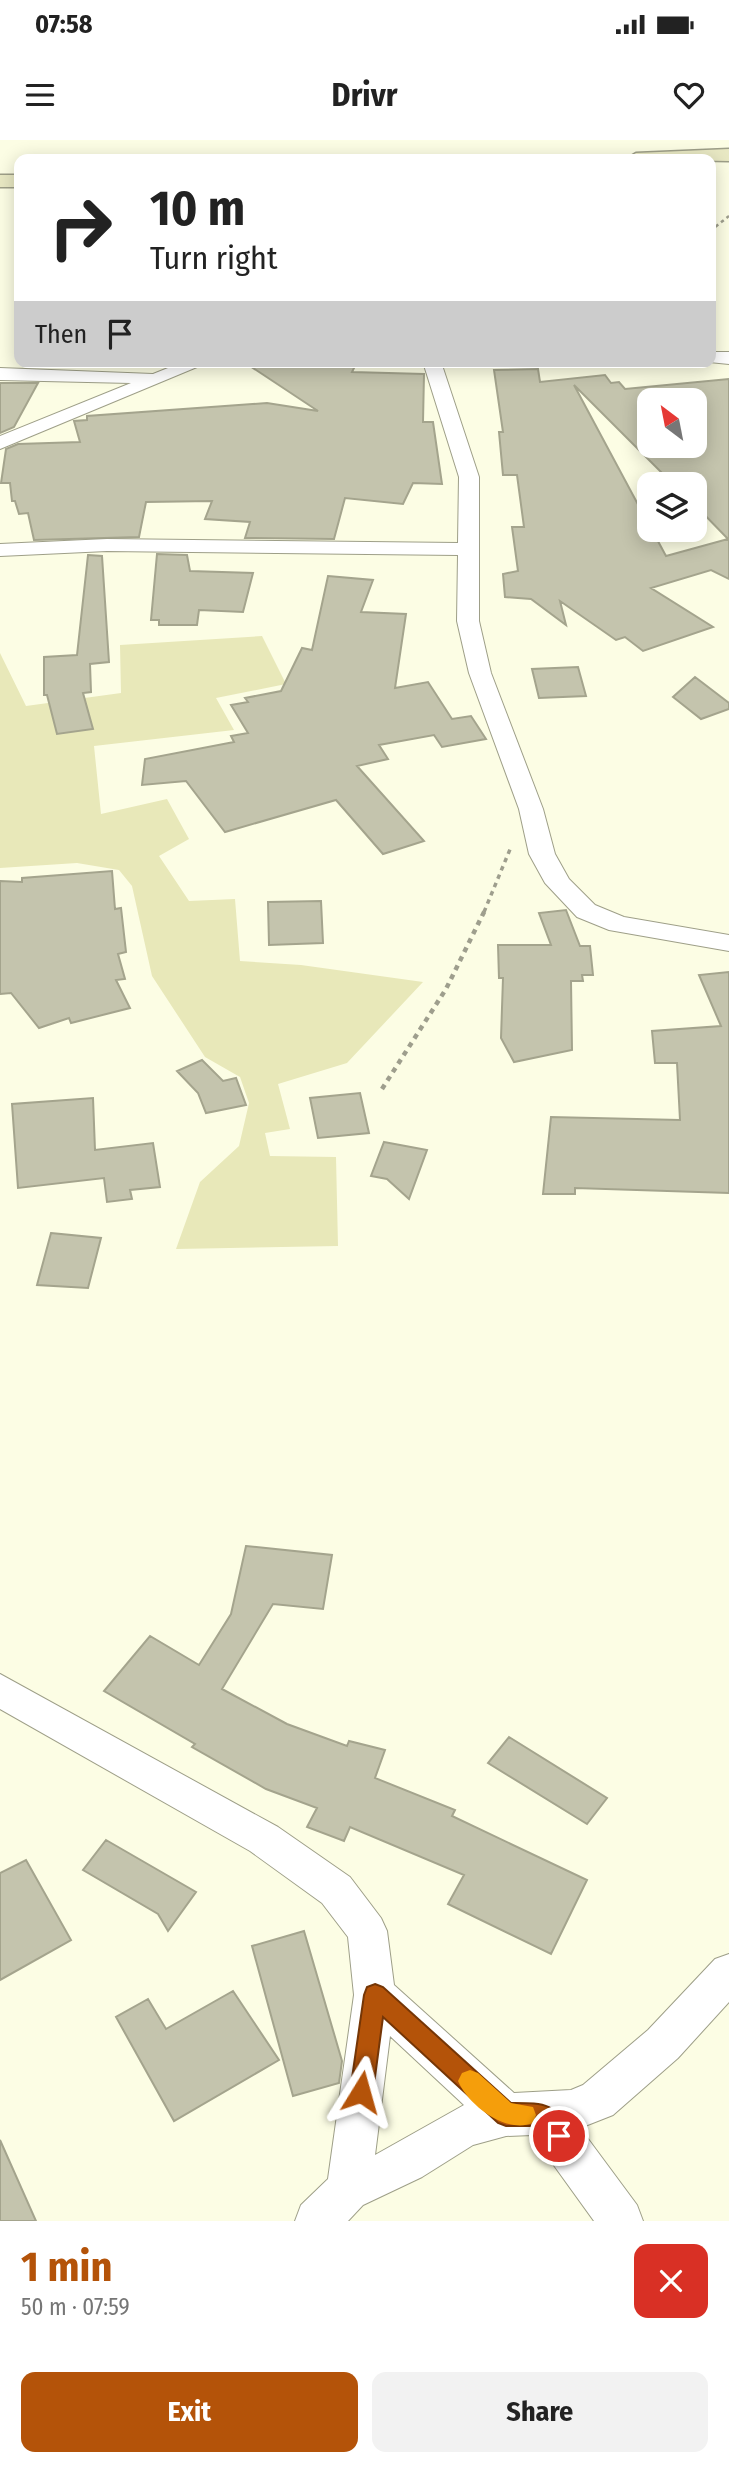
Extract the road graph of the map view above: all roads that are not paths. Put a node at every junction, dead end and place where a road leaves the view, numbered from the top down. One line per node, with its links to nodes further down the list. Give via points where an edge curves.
1 (184, 368): 4 (street)
2 (434, 368): 6 (street, via 469,477)
3 (0, 374): 4 (street)
4 (157, 378): 5 (street)
5 (0, 443)
6 (470, 549): 7 (street, via 107,545); 8 (street, via 468,621 480,673 531,809 542,855 558,883 586,911 618,924)
7 (0, 550)
8 (729, 943)
9 (0, 1690): 11 (street, via 264,1839 336,1890 366,1931)
10 (729, 1973): 12 (street, via 663,2044 598,2100 571,2111)
11 (375, 1995): 12 (street); 13 (street)
12 (525, 2115): 13 (street, via 464,2126 407,2162); 15 (street)
13 (348, 2190): 14 (street)
14 (317, 2221)
15 (621, 2221)

